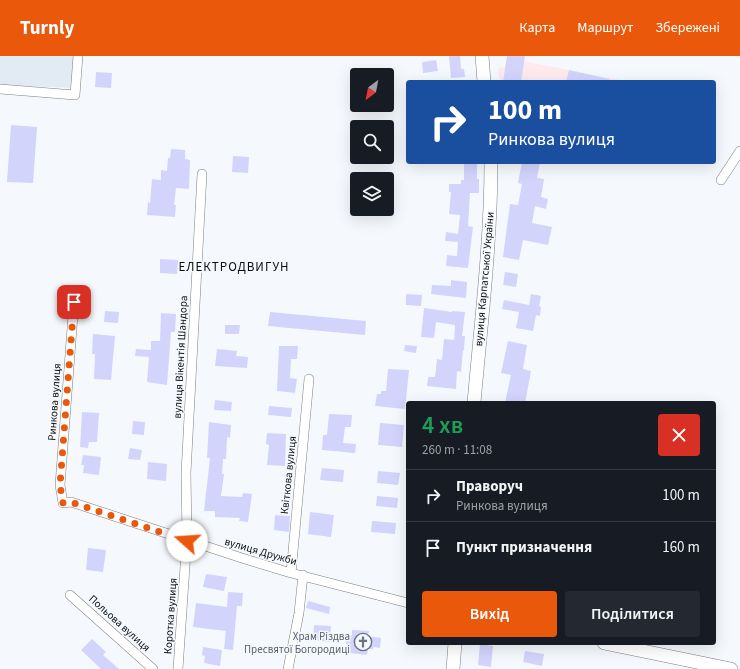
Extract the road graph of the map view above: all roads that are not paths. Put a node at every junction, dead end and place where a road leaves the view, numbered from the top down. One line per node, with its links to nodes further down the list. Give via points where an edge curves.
1 (78, 56): 4 (street, via 75,95)
2 (482, 56): 3 (main road)
3 (484, 80)
4 (0, 89)
5 (740, 151): 8 (street)
6 (491, 164): 11 (main road, вулиця Карпатської України, via 487,248)
7 (202, 174): 13 (street, вулиця Вікентія Шандора, via 186,472)
8 (721, 180)
9 (74, 302): 12 (street, Ринкова вулиця, via 60,485)
10 (309, 380): 14 (street, Квіткова вулиця)
11 (474, 399)
12 (63, 503): 13 (street, вулиця Дружби, via 71,502)
13 (187, 541): 14 (street, вулиця Дружби); 22 (street, Коротка вулиця)
14 (291, 573): 15 (street, вулиця Дружби)
15 (303, 575): 17 (street, вулиця Дружби); 23 (street, via 299,613)
16 (70, 596): 21 (street, Польова вулиця)
17 (406, 602)
18 (455, 645): 24 (main road)
19 (613, 645): 20 (main road)
20 (702, 666): 25 (main road)
21 (153, 669)
22 (178, 669)
23 (288, 669)
24 (453, 669)
25 (731, 669)

